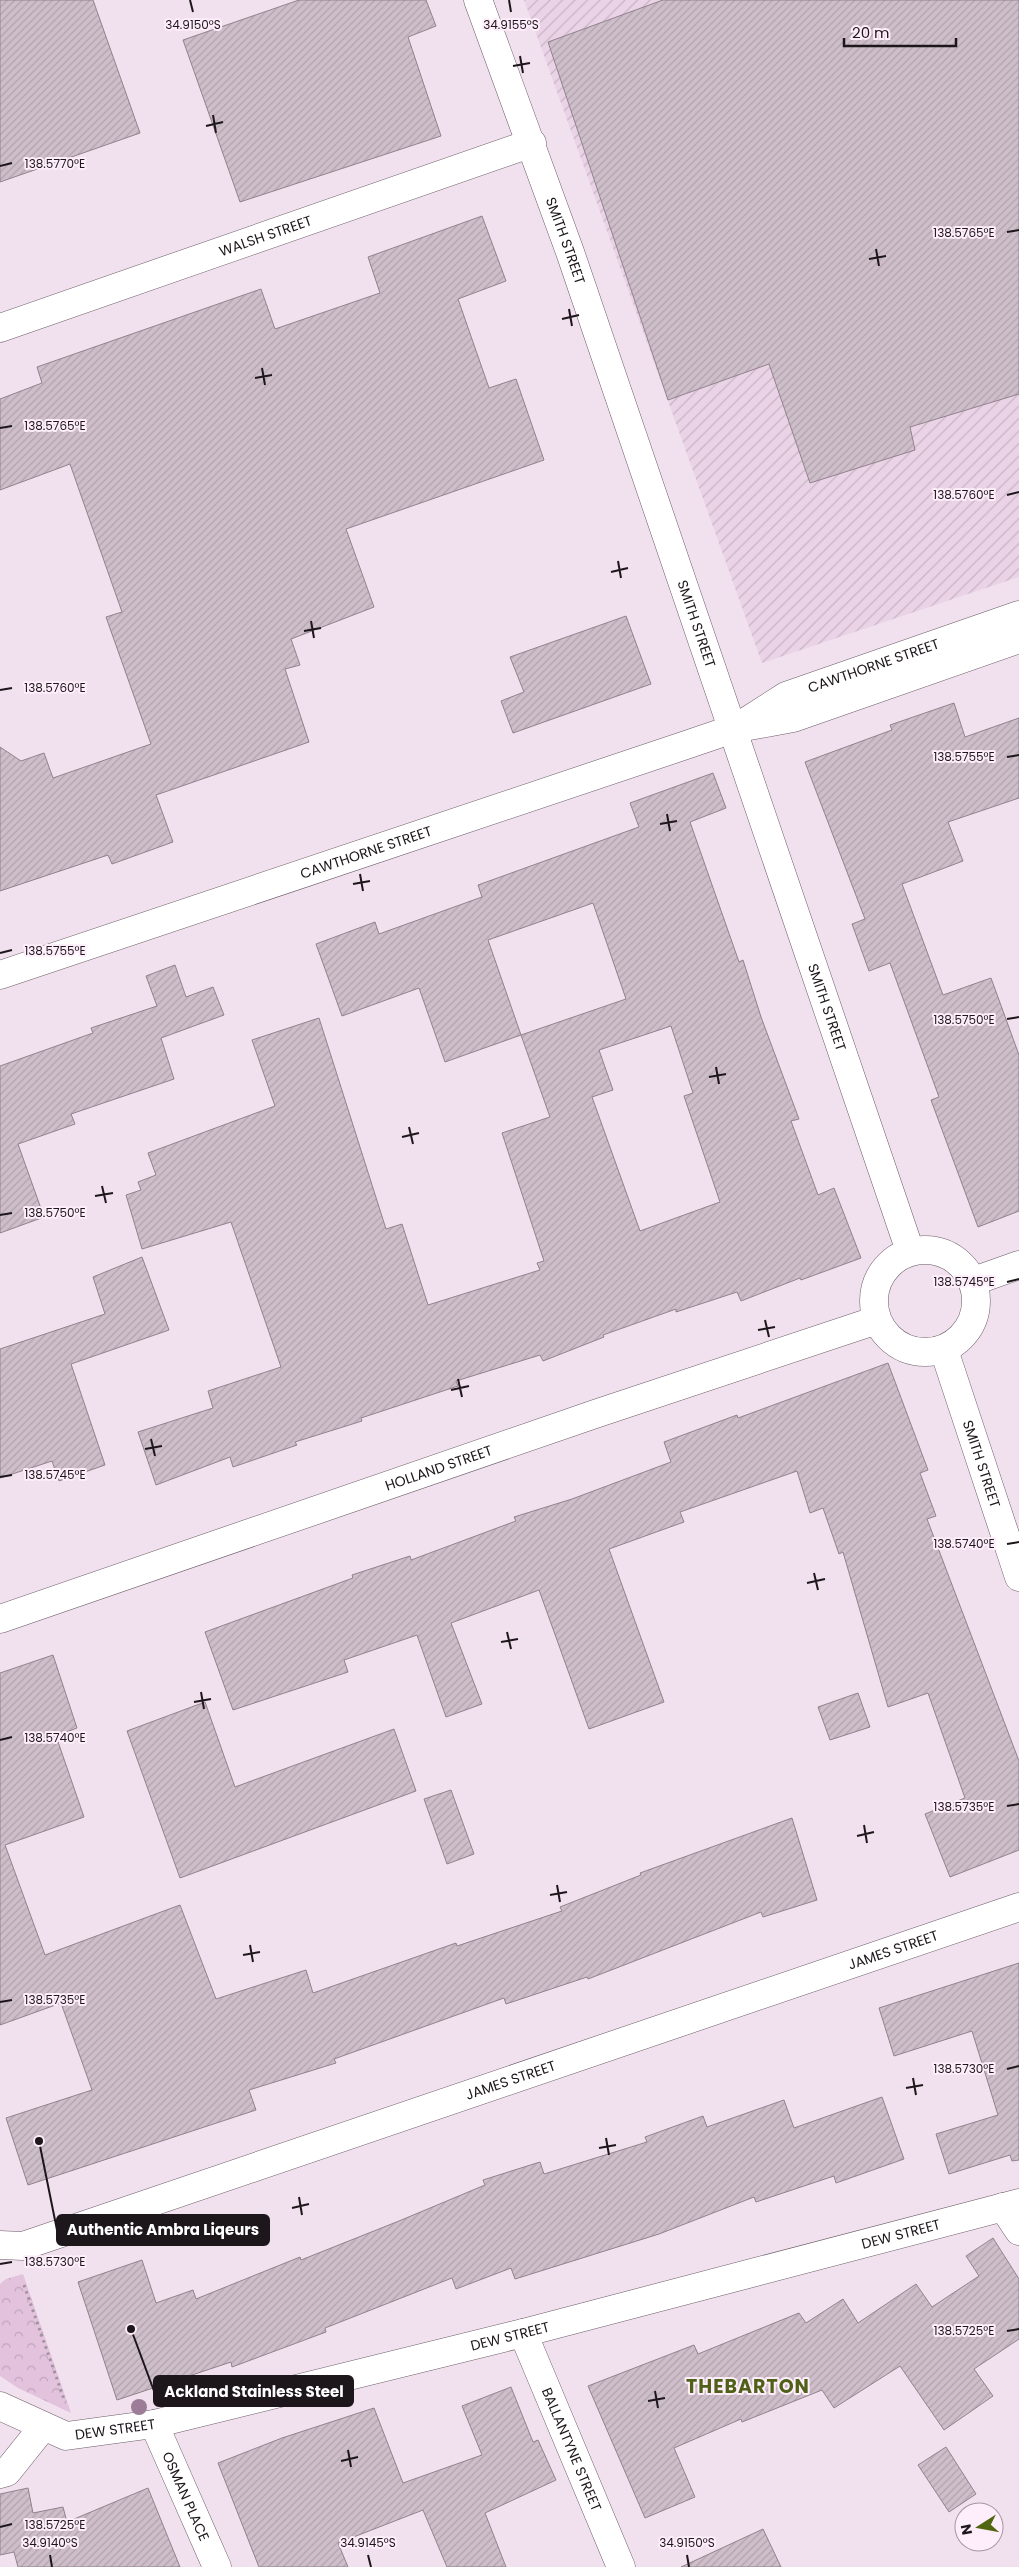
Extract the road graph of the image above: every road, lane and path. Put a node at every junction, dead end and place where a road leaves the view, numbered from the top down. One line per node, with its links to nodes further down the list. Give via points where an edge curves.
1 (478, 0): 2 (street, SMITH STREET)
2 (532, 143): 3 (street, WALSH STREET); 6 (street, SMITH STREET)
3 (0, 328)
4 (1019, 615): 6 (street, CAWTHORNE STREET, via 786,696)
5 (1019, 639): 6 (street, CAWTHORNE STREET, via 793,718)
6 (733, 730): 7 (street, CAWTHORNE STREET); 8 (street, SMITH STREET)
7 (0, 975)
8 (910, 1251): 10 (street, via 936,1249 958,1261); 11 (street, via 886,1266 874,1292)
9 (1019, 1265): 10 (street)
10 (974, 1281): 12 (street, via 977,1308 966,1334)
11 (877, 1320): 12 (street, via 892,1342 917,1353); 14 (street, HOLLAND STREET)
12 (944, 1350): 13 (street, SMITH STREET)
13 (1019, 1577)
14 (0, 1619)
15 (1019, 1907): 18 (street, JAMES STREET, via 24,2246)
16 (1011, 2205): 17 (street); 20 (street, DEW STREET)
17 (1019, 2232)
18 (0, 2245)
19 (24, 2286): 22 (path)
20 (523, 2333): 23 (street, DEW STREET); 27 (street, BALLANTYNE STREET)
21 (0, 2406): 24 (street, DEW STREET)
22 (67, 2406)
23 (154, 2424): 24 (street, DEW STREET, via 66,2436); 26 (street, OSMAN PLACE)
24 (43, 2427): 25 (street, via 7,2472)
25 (0, 2474)
26 (217, 2567)
27 (621, 2567)

